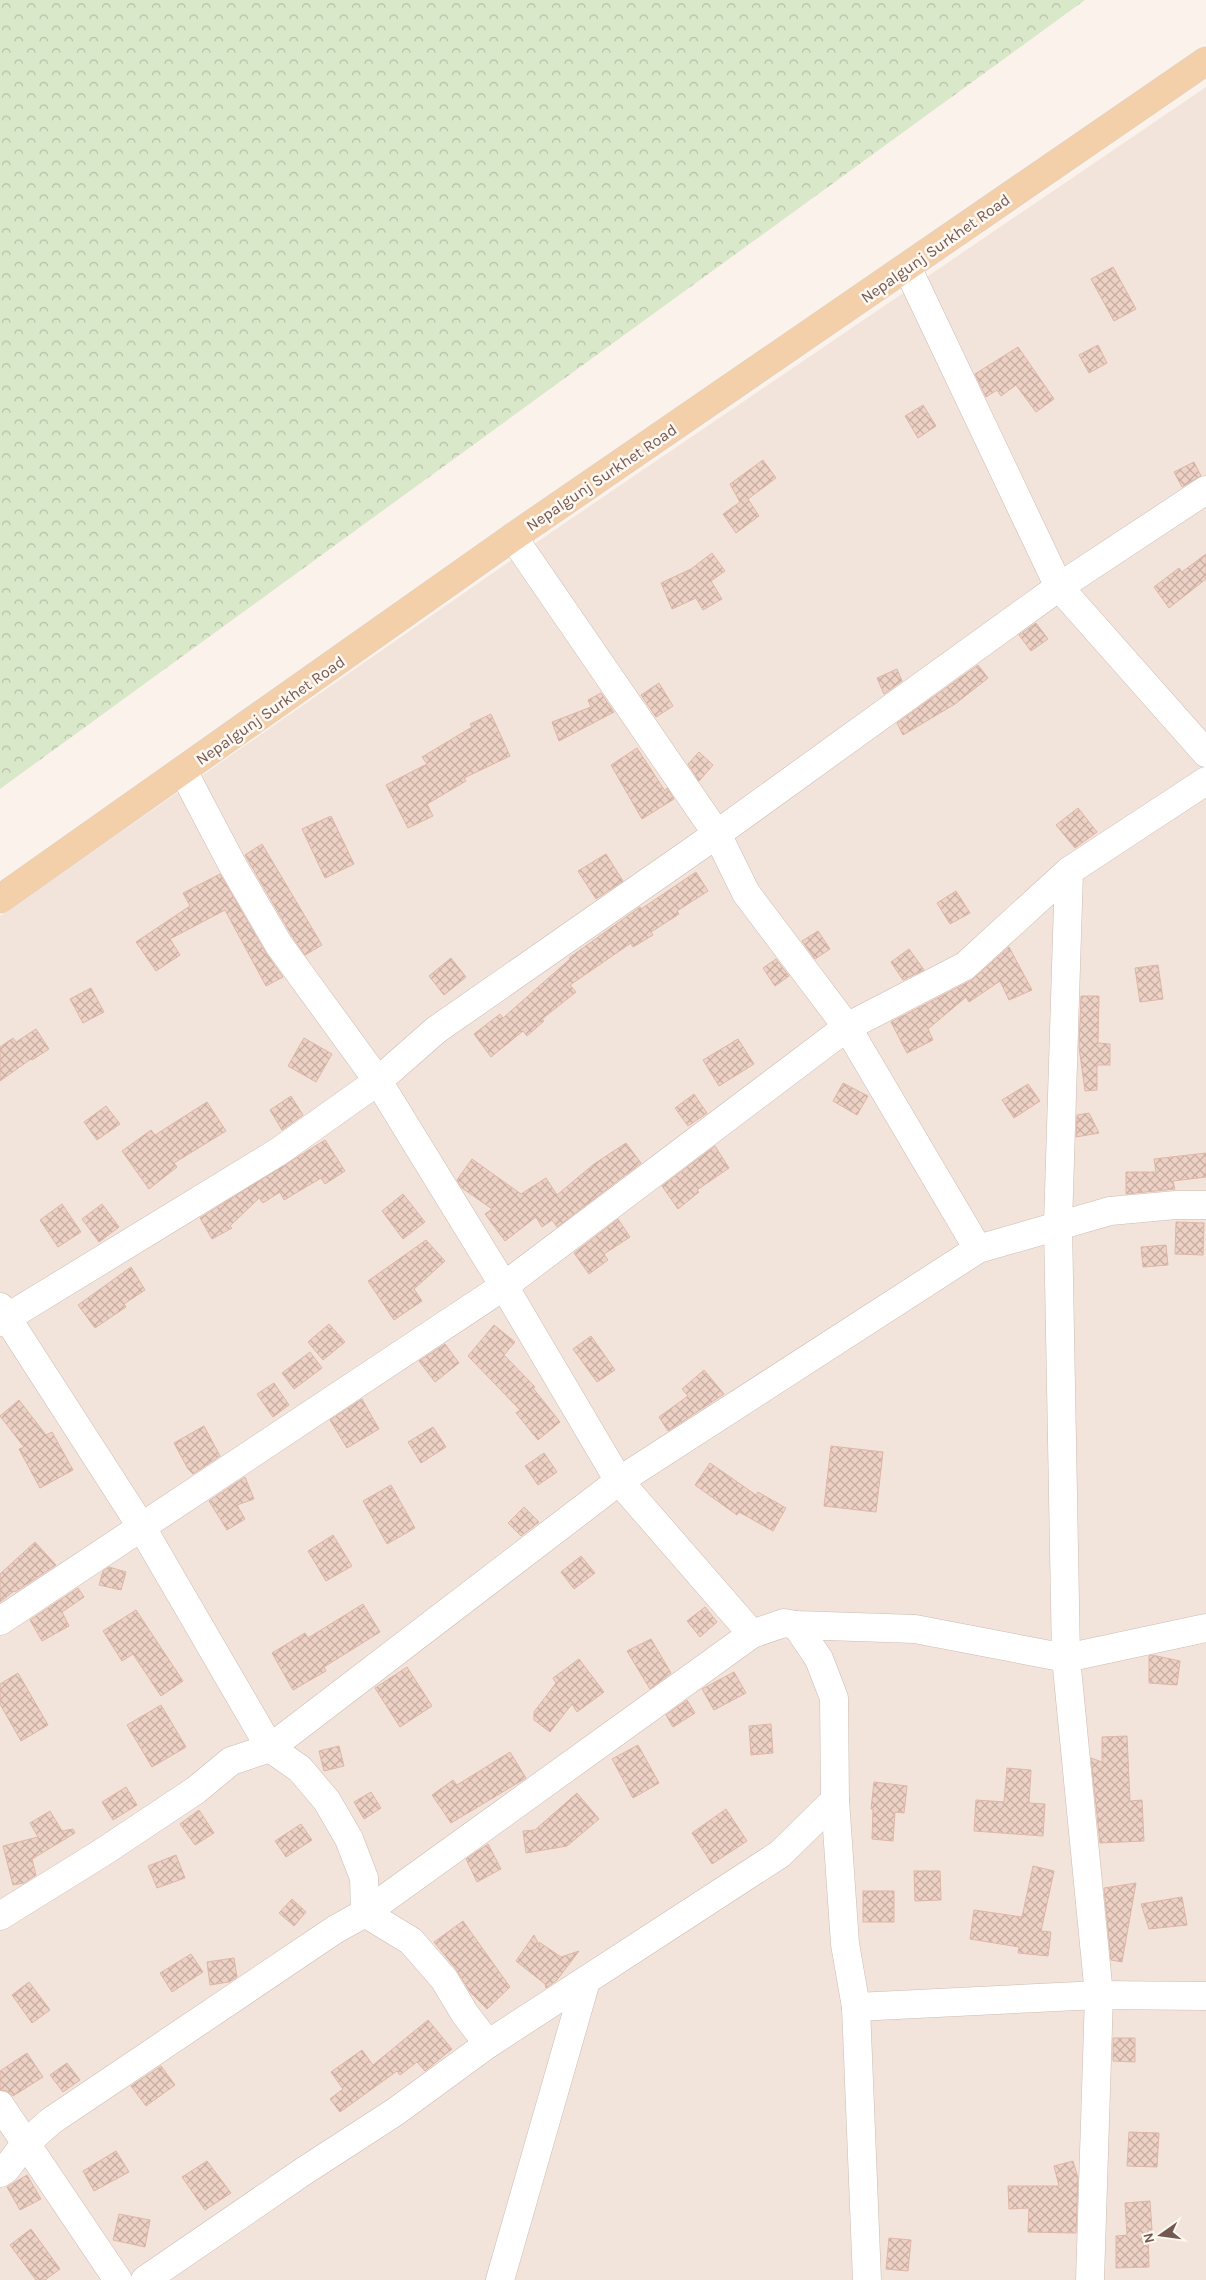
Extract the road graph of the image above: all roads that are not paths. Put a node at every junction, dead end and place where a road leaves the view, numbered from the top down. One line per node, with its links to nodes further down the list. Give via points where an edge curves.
1 (1206, 61): 2 (main road, Nepalgunj Surkhet Road)
2 (907, 267): 4 (main road, Nepalgunj Surkhet Road); 5 (street)
3 (1206, 490): 5 (street)
4 (513, 538): 7 (main road, Nepalgunj Surkhet Road); 9 (street)
5 (1059, 586): 6 (street); 9 (street)
6 (1206, 754)
7 (183, 772): 11 (main road, Nepalgunj Surkhet Road); 13 (street, via 279,945)
8 (1206, 781): 10 (street)
9 (717, 834): 12 (street, via 746,893); 13 (street, via 436,1030)
10 (1069, 871): 12 (street, via 965,966); 15 (street)
11 (0, 899)
12 (847, 1027): 16 (street); 17 (street)
13 (378, 1081): 17 (street); 18 (street, via 278,1152 96,1265)
14 (1206, 1205): 15 (street, via 1110,1211)
15 (1058, 1224): 16 (street); 25 (street)
16 (978, 1249): 19 (street)
17 (504, 1286): 19 (street); 20 (street)
18 (2, 1315): 20 (street)
19 (619, 1481): 24 (street); 26 (street)
20 (141, 1526): 21 (street); 26 (street)
21 (0, 1621)
22 (796, 1625): 24 (street, via 784,1623); 25 (street, via 915,1630); 27 (street, via 818,1659 834,1698)
23 (1206, 1628): 25 (street)
24 (752, 1634): 28 (street)
25 (1066, 1658): 31 (street)
26 (270, 1748): 28 (street, via 300,1769 327,1800 349,1839 364,1878); 29 (street, via 231,1761 188,1795)
27 (835, 1800): 30 (street, via 780,1854); 33 (street, via 845,1944)
28 (365, 1912): 34 (street, via 411,1941 444,1979); 36 (street, via 51,2121)
29 (0, 1916)
30 (586, 1981): 34 (street); 40 (street)
31 (1099, 1995): 32 (street); 33 (street); 42 (street)
32 (1206, 1996)
33 (856, 2007): 41 (street)
34 (488, 2044): 39 (street, via 395,2112)
35 (0, 2105): 36 (street)
36 (25, 2144): 37 (street); 38 (street)
37 (0, 2173)
38 (118, 2280)
39 (145, 2280)
40 (500, 2280)
41 (867, 2280)
42 (1090, 2280)

